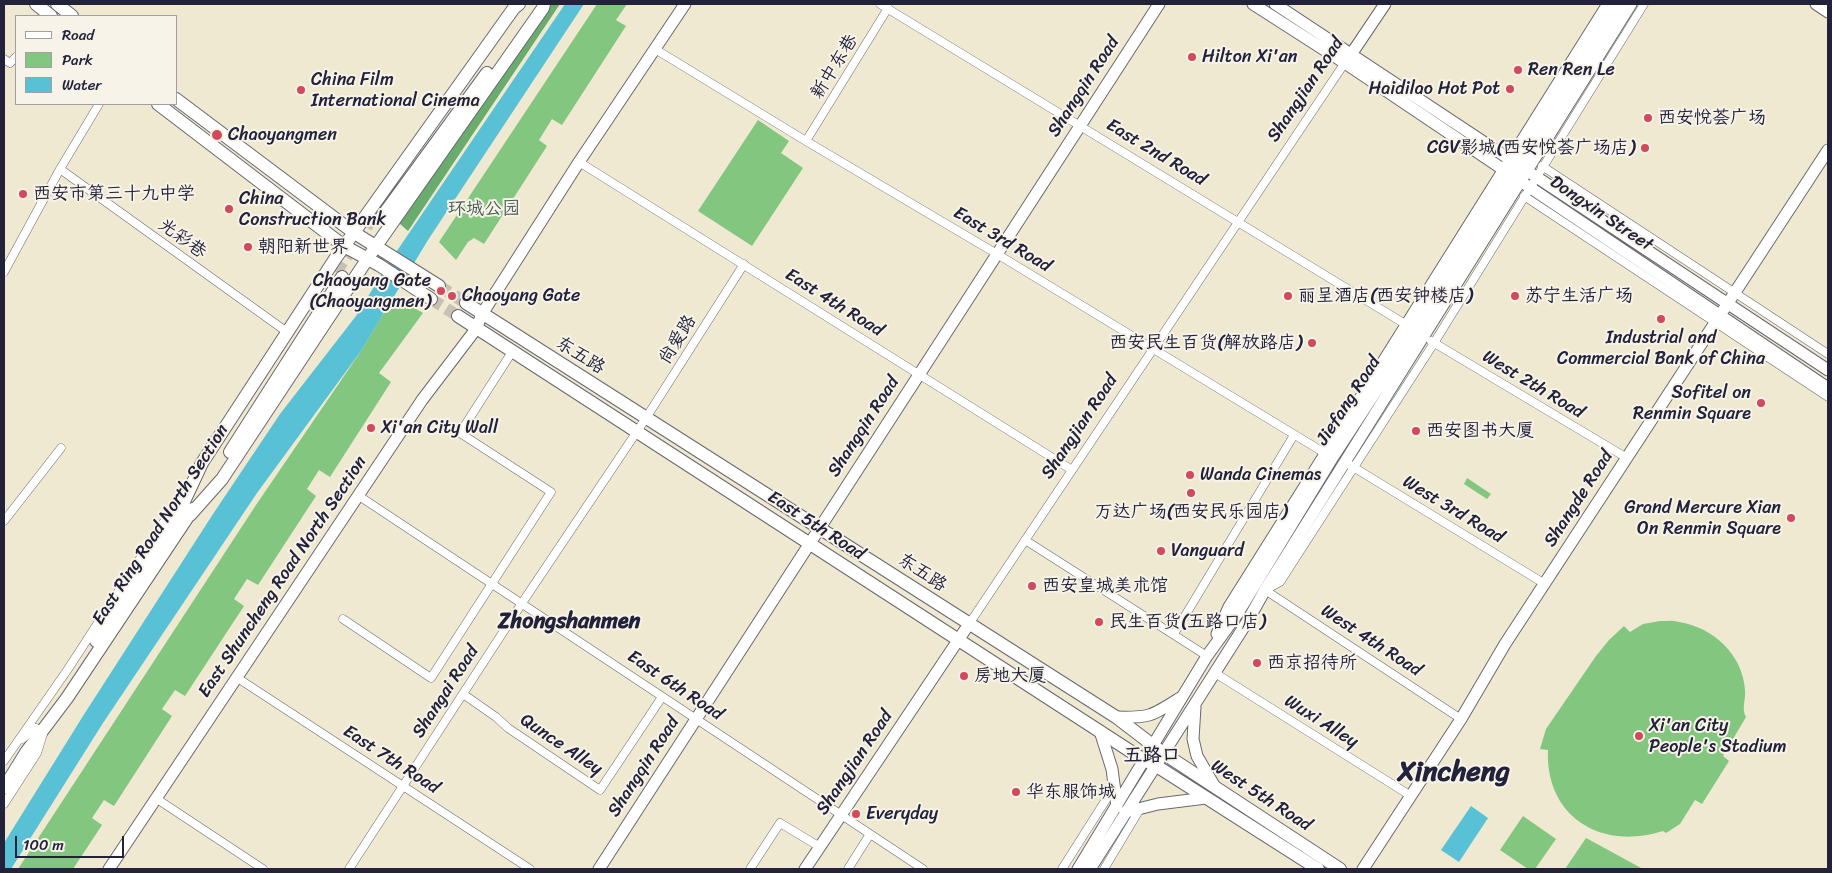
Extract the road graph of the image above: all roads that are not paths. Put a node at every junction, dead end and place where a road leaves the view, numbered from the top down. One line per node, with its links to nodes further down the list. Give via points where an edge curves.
1 (36, 4): 20 (main road)
2 (57, 4): 21 (main road)
3 (519, 4): 37 (main road)
4 (526, 4): 5 (main road, via 378,216)
5 (537, 4)
6 (544, 4): 39 (main road)
7 (685, 4): 22 (main road, East Shuncheng Road North Section)
8 (880, 4): 18 (street, East 2nd Road)
9 (1159, 4): 29 (main road, Shangqin Road)
10 (1254, 4): 24 (main road, Dongxin Street)
11 (1275, 4): 24 (main road, Dongxin Street)
12 (1385, 4): 24 (main road, Shangjian Road)
13 (1608, 4): 33 (main road)
14 (1620, 4): 33 (main road, Jiefang Road)
15 (1631, 4): 33 (main road, Jiefang Road)
16 (1644, 4): 33 (street)
17 (1816, 4): 19 (main road)
18 (888, 8): 29 (street, East 2nd Road); 30 (street, 新中东巷)
19 (1828, 12)
20 (51, 15)
21 (71, 15)
22 (655, 49): 30 (street, East 3rd Road); 32 (main road, East Shuncheng Road North Section)
23 (15, 58): 25 (street, via 10,63)
24 (1349, 58): 33 (main road, Dongxin Street); 35 (main road, Dongxin Street); 36 (street, Shangjian Road)
25 (4, 59)
26 (178, 101): 37 (main road)
27 (98, 105): 34 (street)
28 (159, 105): 38 (main road)
29 (1081, 125): 36 (street, East 2nd Road); 40 (main road, Shangqin Road)
30 (806, 141): 40 (street, East 3rd Road)
31 (1828, 150): 46 (main road, Shangde Road)
32 (580, 162): 42 (street, East 4th Road); 50 (main road, East Shuncheng Road North Section)
33 (1527, 167): 35 (main road, Jiefang Road); 35 (main road); 46 (street); 48 (main road, Dongxin Street)
34 (60, 169): 43 (street); 54 (street, 光彩巷)
35 (1518, 182): 52 (main road, Dongxin Street); 55 (main road, Jiefang Road); 55 (main road)
36 (1239, 221): 55 (street, East 2nd Road); 56 (street, Shangjian Road)
37 (353, 232): 38 (main road); 39 (main road)
38 (344, 246): 41 (main road); 54 (main road)
39 (376, 246): 41 (main road); 45 (main road)
40 (997, 254): 56 (street, East 3rd Road); 60 (main road, Shangqin Road)
41 (374, 262): 47 (main road); 73 (main road, via 222,479)
42 (744, 264): 60 (street, East 4th Road); 63 (street, 尚爱路)
43 (4, 272)
44 (339, 275): 73 (main road, East Ring Road North Section)
45 (434, 282)
46 (1735, 293): 48 (main road, Shangde Road); 58 (street)
47 (431, 298)
48 (1728, 303): 52 (main road, Shangde Road); 59 (main road, Dongxin Street)
49 (466, 304): 50 (main road)
50 (482, 314): 53 (main road, East Shuncheng Road North Section); 63 (main road, 东五路)
51 (458, 316): 53 (main road, East 5th Road)
52 (1717, 319): 61 (main road, Dongxin Street); 62 (street); 68 (main road, Shangde Road)
53 (476, 329): 57 (main road, East 5th Road); 72 (main road, East Shuncheng Road North Section, via 422,400)
54 (287, 332): 69 (main road)
55 (1420, 334): 67 (main road, Jiefang Road); 68 (street, West 2th Road); 70 (main road, Jiefang Road)
56 (1153, 350): 65 (street, East 3rd Road); 71 (street, Shangjian Road)
57 (512, 352): 64 (main road, East 5th Road); 80 (street, via 460,433 551,492)
58 (1828, 354)
59 (1828, 370)
60 (919, 374): 71 (street, East 4th Road); 75 (main road, Shangqin Road)
61 (1828, 388)
62 (1828, 397)
63 (646, 418): 64 (street, 尚爱路); 75 (main road, 东五路)
64 (637, 432): 77 (main road, East 5th Road); 83 (street, Shangai Road)
65 (1294, 435): 67 (street, East 3rd Road); 86 (street)
66 (61, 448): 74 (street)
67 (1329, 455): 78 (main road, Jiefang Road); 79 (main road)
68 (1627, 458): 81 (main road, Shangde Road)
69 (202, 463): 73 (main road); 100 (street)
70 (1349, 464): 81 (street, West 3rd Road); 82 (main road, Jiefang Road)
71 (1072, 470): 76 (street, Shangjian Road)
72 (359, 496): 80 (street, East 6th Road); 90 (main road, East Shuncheng Road North Section)
73 (185, 513): 98 (main road, East Ring Road North Section, via 60,695)
74 (4, 521)
75 (820, 528): 77 (main road, Shangqin Road); 85 (main road, 东五路)
76 (1025, 540): 85 (street, Shangjian Road); 86 (street)
77 (810, 543): 87 (main road, East 5th Road); 96 (main road, Shangqin Road)
78 (1269, 562): 79 (main road); 88 (main road, Jiefang Road)
79 (1254, 567): 88 (main road, via 1229,607)
80 (493, 584): 83 (street, East 6th Road); 84 (street, via 431,678)
81 (1545, 584): 97 (main road, Shangde Road)
82 (1265, 590): 89 (main road, Jiefang Road); 97 (street, West 4th Road)
83 (522, 603): 91 (street, Shangai Road); 92 (street, East 6th Road)
84 (343, 619)
85 (969, 624): 87 (main road, Shangjian Road); 95 (main road, 东五路)
86 (1174, 634): 88 (street)
87 (959, 640): 99 (main road, East 5th Road); 115 (main road, Shangjian Road)
88 (1207, 656): 93 (main road, Jiefang Road)
89 (1215, 673): 94 (main road, Jiefang Road); 109 (street, Wuxi Alley)
90 (236, 677): 105 (street, East 7th Road); 111 (main road, East Shuncheng Road North Section)
91 (463, 694): 92 (street, Qunce Alley, via 600,790); 105 (street, Shangai Road)
92 (662, 696): 96 (street, East 6th Road)
93 (1182, 697): 95 (main road, via 1149,716); 101 (main road, Jiefang Road)
94 (1195, 703): 101 (main road, Jiefang Road); 107 (main road, via 1193,739 1197,756)
95 (1116, 717): 101 (main road, 东五路)
96 (696, 719): 115 (street, East 6th Road); 122 (main road, Shangqin Road)
97 (1461, 719): 109 (main road, Shangde Road)
98 (41, 728): 100 (street); 104 (main road, East Ring Road North Section); 108 (main road, East Ring Road North Section); 112 (street, via 37,753)
99 (1100, 731): 103 (main road, East 5th Road); 106 (main road)
100 (14, 746): 102 (street)
101 (1158, 749): 103 (main road, Jiefang Road); 107 (main road, West 5th Road)
102 (4, 761)
103 (1150, 762): 110 (main road, West 5th Road); 114 (main road, Jiefang Road)
104 (4, 774)
105 (403, 786): 120 (street, Shangai Road); 121 (street, East 7th Road)
106 (1114, 787): 114 (main road); 127 (street)
107 (1214, 787): 132 (main road, West 5th Road)
108 (4, 788)
109 (1411, 796): 133 (main road, Shangde Road)
110 (1206, 798): 113 (main road); 131 (main road, West 5th Road)
111 (156, 799): 118 (main road, East Shuncheng Road North Section); 119 (street)
112 (4, 804)
113 (1140, 809): 114 (main road); 130 (street)
114 (1121, 810): 128 (main road, Jiefang Road); 129 (main road, Jiefang Road)
115 (841, 815): 116 (street, East 6th Road); 117 (main road, Shangjian Road)
116 (870, 834): 125 (street); 126 (street, East 6th Road)
117 (820, 847): 123 (street, via 780,822); 124 (main road, Shangjian Road)
118 (109, 869)
119 (263, 869)
120 (349, 869)
121 (530, 869)
122 (599, 869)
123 (750, 869)
124 (805, 869)
125 (848, 869)
126 (924, 869)
127 (1062, 869)
128 (1078, 869)
129 (1090, 869)
130 (1104, 869)
131 (1318, 869)
132 (1340, 869)
133 (1363, 869)

